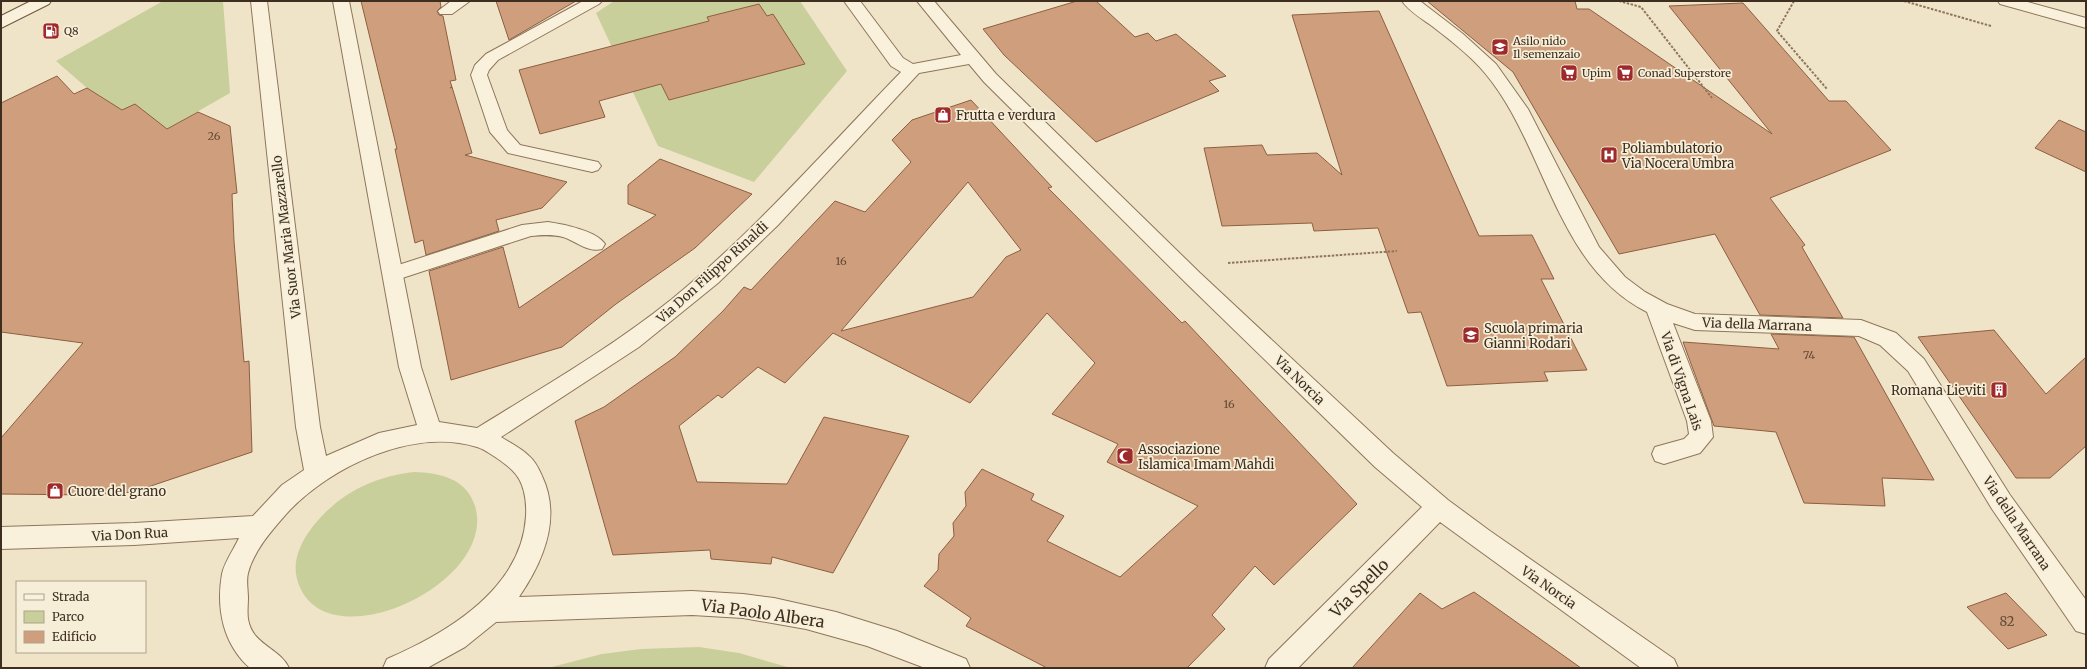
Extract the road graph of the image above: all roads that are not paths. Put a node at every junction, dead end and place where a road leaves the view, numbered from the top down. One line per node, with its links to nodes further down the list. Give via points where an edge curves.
1 (43, 1): 11 (street)
2 (259, 1): 22 (street, Via Suor Maria Mazzarello, via 307,419)
3 (341, 1): 17 (street)
4 (462, 1): 10 (lane)
5 (594, 1): 15 (lane, via 492,57 481,69 479,76 499,132 514,149)
6 (852, 1): 14 (street, via 897,62)
7 (925, 1): 13 (street, Via Norcia)
8 (1410, 1): 18 (street, Via della Marrana, via 1480,58 1498,78 1525,124 1591,251 1615,279)
9 (2006, 1): 12 (street)
10 (446, 11)
11 (1, 23)
12 (2086, 23)
13 (971, 56): 14 (street); 23 (street, Via Norcia, via 1193,278 1384,460)
14 (913, 69): 20 (street, Via Don Filippo Rinaldi, via 800,191 679,305 592,369)
15 (592, 166)
16 (596, 244): 17 (lane, via 563,230 540,228)
17 (393, 274): 19 (street, via 410,367)
18 (1656, 308): 21 (street, Via di Vigna Lais, via 1699,421 1701,437 1692,446); 27 (street, Via della Marrana, via 1680,318 1709,324 1861,328 1878,334 1896,345 1916,365 2001,502)
19 (431, 432): 20 (street, via 456,433); 22 (street, via 399,437 369,446)
20 (480, 438): 26 (street, via 502,447 519,461 531,478 539,504 536,535 527,560 511,586)
21 (1664, 454)
22 (317, 472): 24 (street, via 287,496)
23 (1439, 507): 31 (street, Via Spello); 32 (street, Via Norcia)
24 (259, 526): 25 (street, Via Don Rua, via 134,534); 28 (street, via 236,570 231,596 232,608 238,632 247,646 260,660)
25 (1, 538)
26 (490, 610): 29 (street, via 447,644); 30 (street, Via Paolo Albera, via 691,603 735,606 786,613 835,624 888,641)
27 (2086, 622)
28 (275, 668)
29 (397, 668)
30 (956, 668)
31 (1279, 668)
32 (1664, 668)

